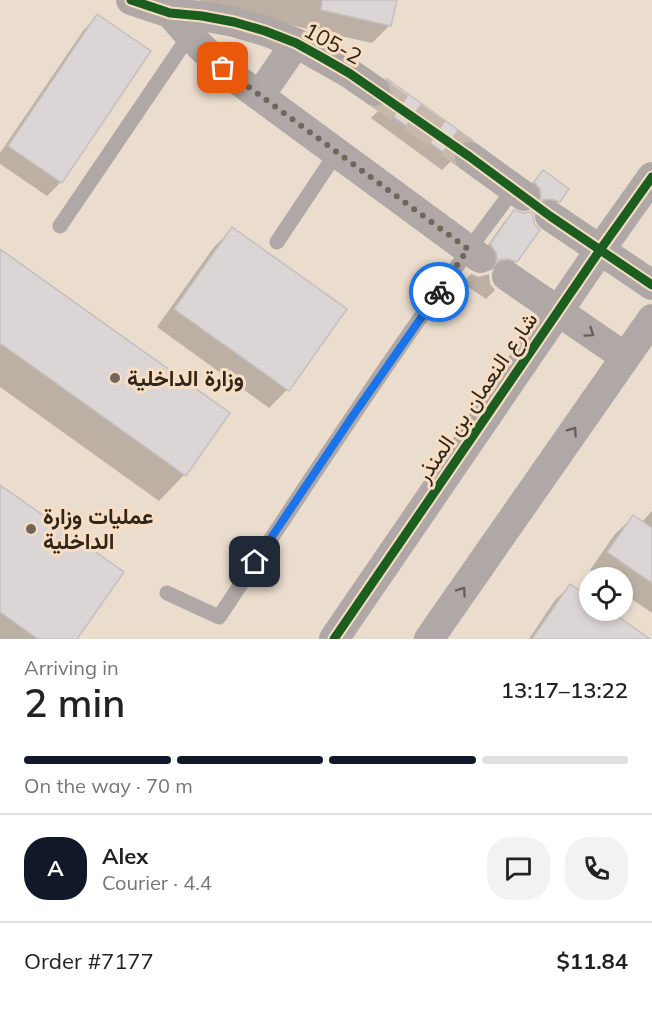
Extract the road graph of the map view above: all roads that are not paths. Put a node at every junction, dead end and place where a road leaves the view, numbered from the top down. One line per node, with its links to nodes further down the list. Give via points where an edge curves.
1 (131, 0): 2 (street, 105-2)
2 (170, 13): 3 (street); 4 (street, 105-2, via 234,22)
3 (189, 36): 6 (street); 12 (lane)
4 (296, 43): 5 (street, 105-2); 6 (street)
5 (375, 91)
6 (260, 95): 7 (street)
7 (337, 152): 13 (lane); 15 (street)
8 (470, 157): 10 (street)
9 (652, 177): 14 (street, شارع النعمان بن المنذر)
10 (519, 193): 15 (lane)
11 (550, 216): 14 (street)
12 (60, 226)
13 (277, 242)
14 (600, 250): 17 (street); 18 (street, شارع النعمان بن المنذر)
15 (474, 253): 21 (lane, via 352,417 219,617)
16 (507, 276): 18 (street)
17 (652, 285)
18 (558, 312): 20 (street, one-way to 20); 22 (street, شارع النعمان بن المنذر)
19 (652, 319): 20 (street)
20 (625, 357): 23 (street, one-way to 20)
21 (167, 593)
22 (334, 639)
23 (429, 639)

